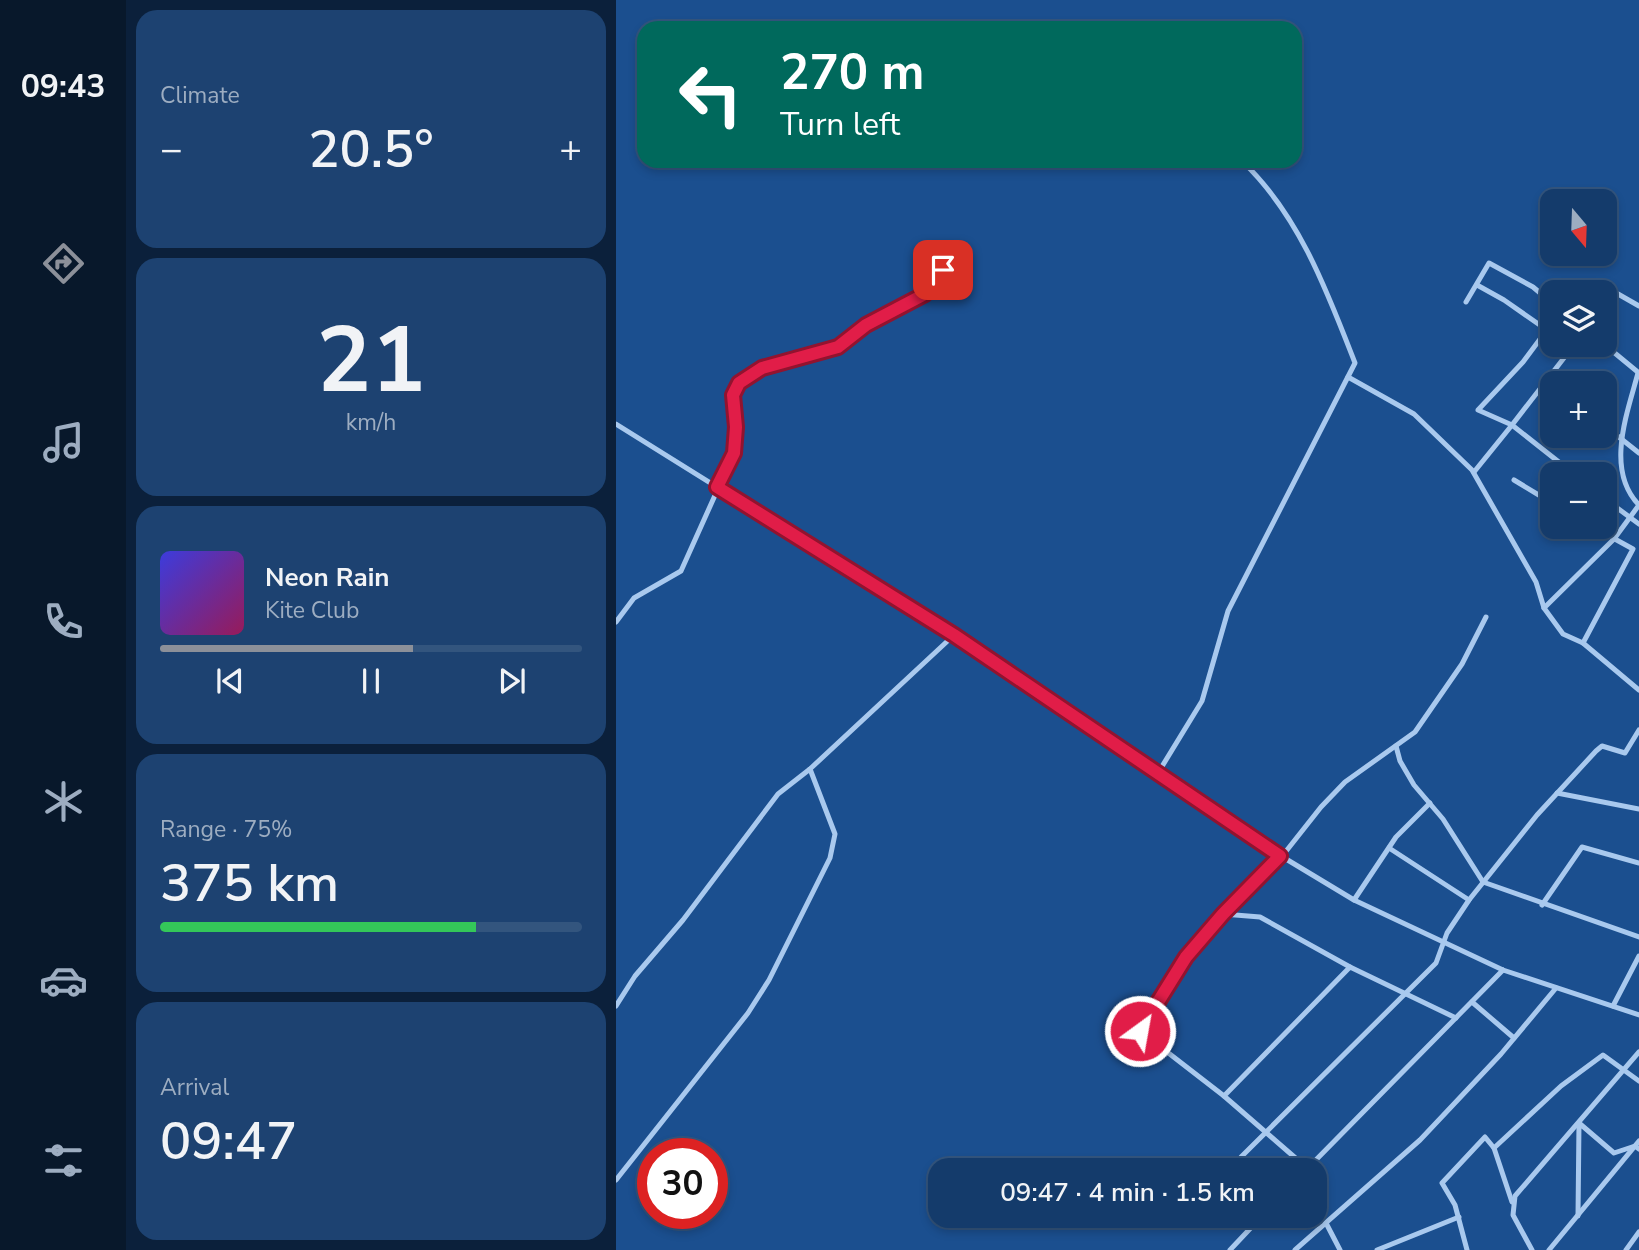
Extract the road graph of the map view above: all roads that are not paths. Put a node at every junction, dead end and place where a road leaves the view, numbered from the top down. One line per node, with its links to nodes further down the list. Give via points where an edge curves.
1 (1249, 168): 12 (street, via 1265,183 1321,274 1355,363)
2 (943, 270): 22 (street, via 925,294 866,325 838,347 762,368 739,383 733,395 734,453)
3 (1477, 285): 4 (street, via 1489,263); 6 (street); 8 (street)
4 (1540, 293)
5 (1617, 293): 7 (street)
6 (1466, 302)
7 (1639, 306)
8 (1540, 325)
9 (1540, 338): 15 (street, via 1478,410)
10 (1617, 355): 11 (street)
11 (1639, 373): 17 (street, via 1622,426)
12 (1348, 377): 20 (street, via 1414,414); 38 (street, via 1228,611 1202,701)
13 (1540, 394): 15 (street)
14 (616, 424): 22 (street)
15 (1512, 425): 19 (street); 20 (street)
16 (1617, 435): 17 (street)
17 (1623, 440): 18 (street); 25 (street, via 1626,492 1639,505)
18 (1639, 453)
19 (1559, 462)
20 (1474, 472): 29 (street, via 1536,582)
21 (1514, 480): 23 (street)
22 (717, 487): 31 (street, via 681,571 634,598); 32 (street)
23 (1540, 496)
24 (1617, 509): 25 (street)
25 (1629, 519): 26 (street); 27 (street)
26 (1639, 524)
27 (1617, 535)
28 (1614, 539): 29 (street); 33 (street, via 1633,549)
29 (1544, 608): 33 (street, via 1563,634)
30 (1486, 617): 36 (street, via 1462,664 1420,726)
31 (616, 622)
32 (954, 635): 37 (street); 38 (street)
33 (1583, 643): 34 (street)
34 (1639, 690)
35 (1639, 730): 39 (street, via 1625,753 1601,746)
36 (1396, 746): 40 (street, via 1400,761); 43 (street, via 1345,782)
37 (810, 769): 58 (street, via 778,793 683,920 635,975); 74 (street, via 835,834 831,858 748,1013)
38 (1158, 773): 43 (street)
39 (1557, 793): 41 (street); 45 (street)
40 (1430, 803): 42 (street); 45 (street)
41 (1639, 809)
42 (1389, 848): 46 (street); 47 (street)
43 (1280, 856): 46 (street); 49 (street)
44 (1639, 863): 48 (street, via 1582,847)
45 (1483, 882): 47 (street); 48 (street)
46 (1354, 900): 51 (street)
47 (1469, 900): 51 (street)
48 (1542, 905): 50 (street)
49 (1223, 914): 53 (street, via 1260,917); 66 (street, via 1186,957 1140,1031)
50 (1639, 937)
51 (1444, 941): 54 (street); 56 (street, via 1436,963)
52 (1639, 956): 59 (street)
53 (1350, 967): 56 (street); 66 (street)
54 (1503, 970): 55 (street); 57 (street)
55 (1556, 988): 59 (street); 62 (street)
56 (1403, 995): 61 (street); 68 (street)
57 (1472, 1002): 61 (street); 62 (street)
58 (616, 1006)
59 (1613, 1006): 60 (street)
60 (1639, 1015)
61 (1456, 1018): 73 (street)
62 (1514, 1038): 78 (street, via 1420,1140)
63 (1639, 1052): 64 (street)
64 (1623, 1071): 65 (street); 67 (street); 70 (street, via 1603,1055 1561,1086)
65 (1639, 1081)
66 (1224, 1096): 68 (street)
67 (1579, 1123): 69 (street, via 1615,1153); 75 (street, via 1515,1196); 76 (street)
68 (1267, 1132): 71 (street); 72 (street)
69 (1638, 1145): 76 (street)
70 (1494, 1148): 75 (street); 77 (street, via 1485,1137 1441,1183)
71 (1241, 1157)
72 (1294, 1158)
73 (1317, 1158)
74 (616, 1180)
75 (1513, 1204): 88 (street, via 1517,1228)
76 (1578, 1216): 89 (street)
77 (1459, 1217): 86 (street); 87 (street)
78 (1327, 1222)
79 (1327, 1225): 85 (street)
80 (1251, 1228): 83 (street)
81 (1320, 1228): 84 (street)
82 (1639, 1232): 90 (street)
83 (1230, 1250)
84 (1295, 1250)
85 (1340, 1250)
86 (1377, 1250)
87 (1468, 1250)
88 (1532, 1250)
89 (1549, 1250)
90 (1626, 1250)

